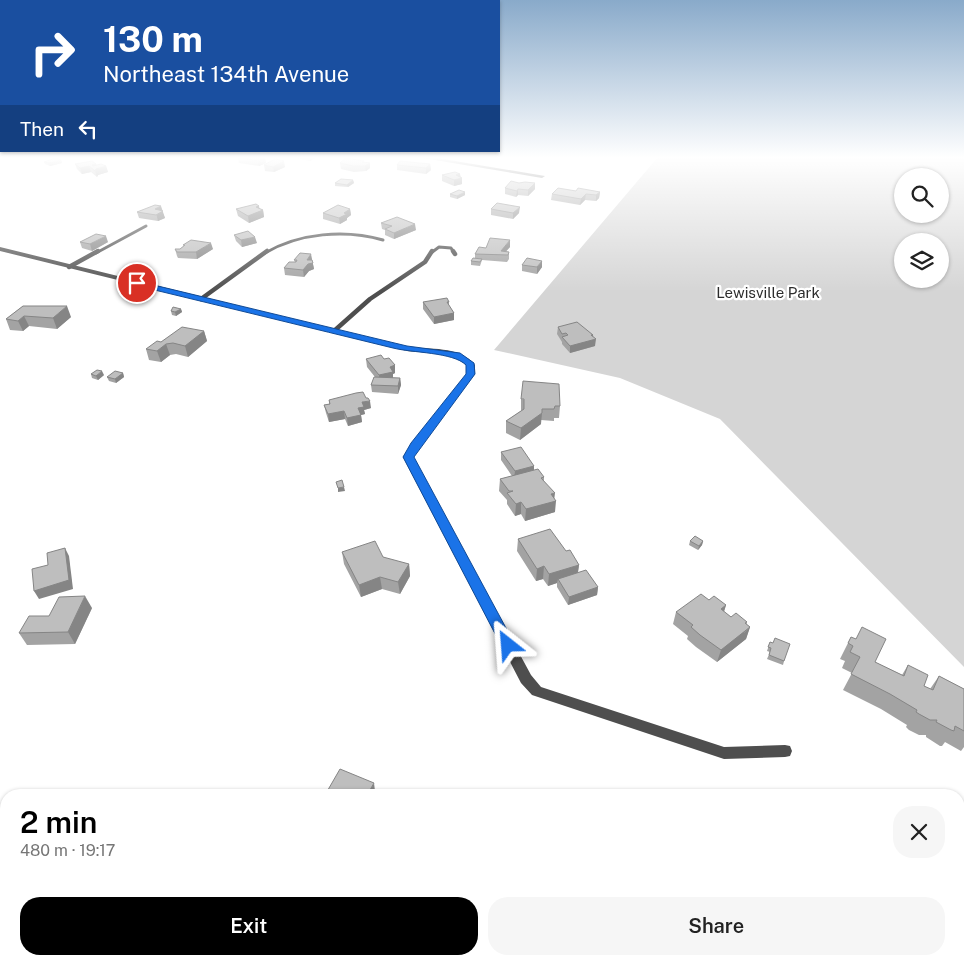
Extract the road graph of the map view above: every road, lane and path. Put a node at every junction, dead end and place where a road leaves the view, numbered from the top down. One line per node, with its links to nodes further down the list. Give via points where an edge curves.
1 (146, 226): 5 (lane)
2 (383, 240): 6 (lane, via 353,234 294,240 255,260)
3 (0, 249): 5 (street)
4 (454, 254): 7 (lane, via 451,248 434,249 425,262 370,299)
5 (69, 266): 6 (street)
6 (201, 299): 7 (street)
7 (334, 331): 8 (street, via 418,351 457,355 471,365 471,374 408,457 526,679 537,690 724,753)
8 (785, 751)

